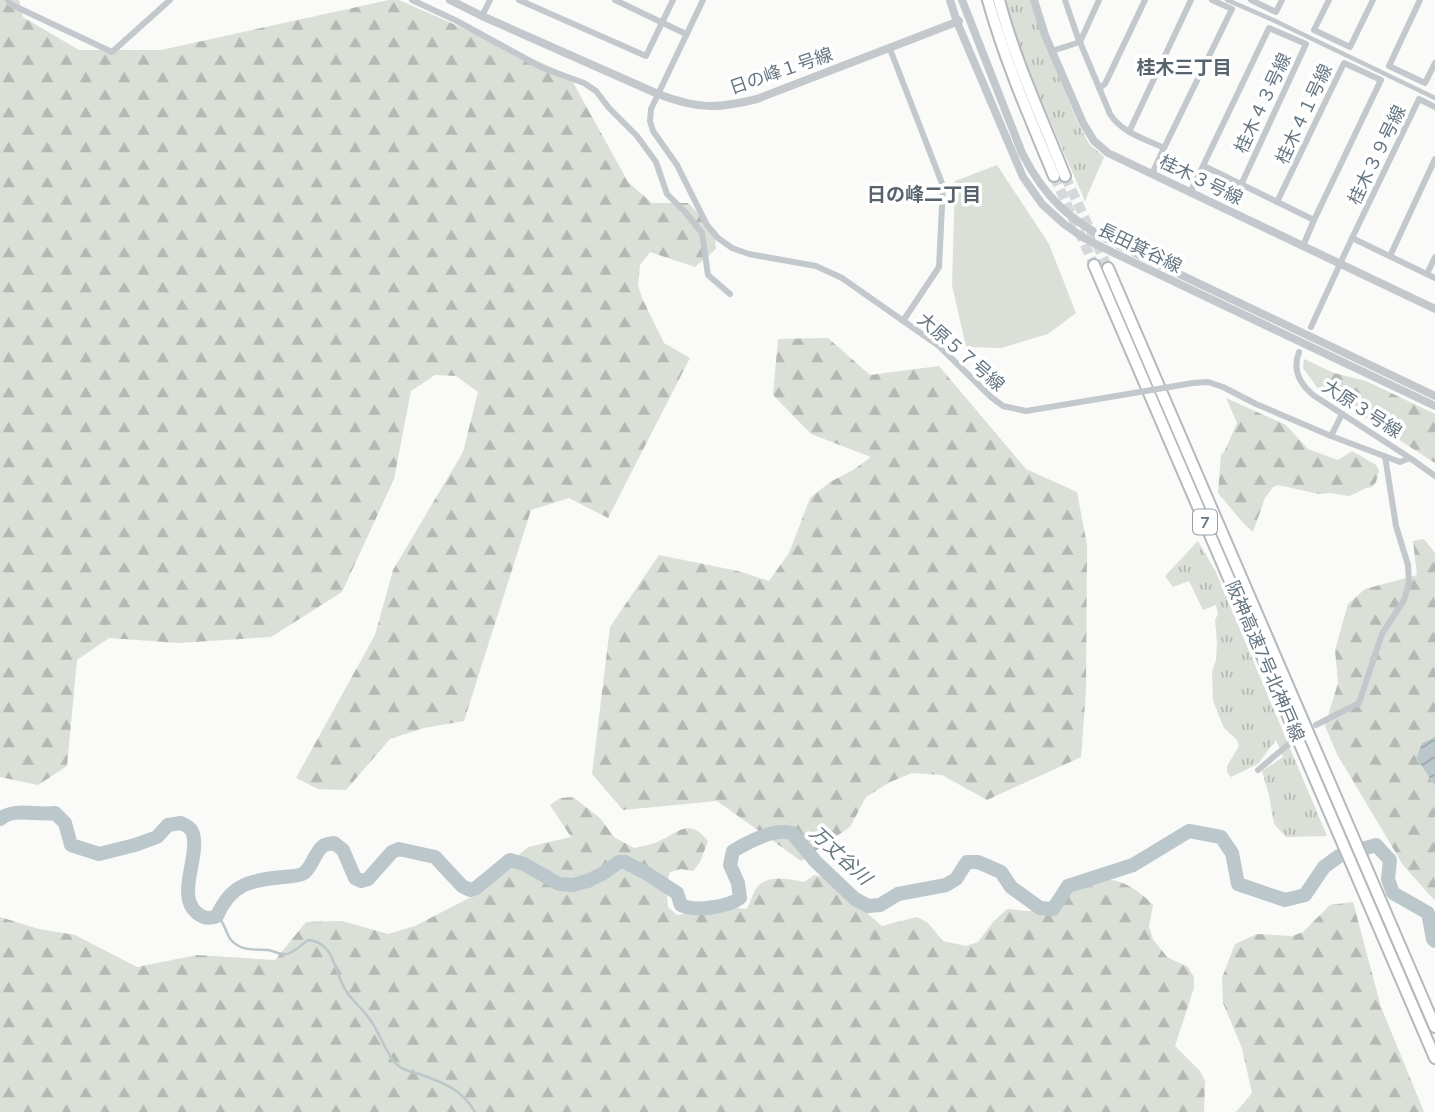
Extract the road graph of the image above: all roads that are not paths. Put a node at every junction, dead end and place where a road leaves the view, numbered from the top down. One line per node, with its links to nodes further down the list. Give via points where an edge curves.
1 (8, 0): 2 (street, via 112,52)
2 (170, 0)
3 (412, 0): 49 (street, via 596,91 637,136 656,162 667,194)
4 (450, 0): 27 (street, 日の峰１号線)
5 (490, 0): 27 (street)
6 (519, 0): 29 (street, via 646,56)
7 (615, 0): 26 (street)
8 (673, 0): 29 (street)
9 (703, 0): 31 (street, 大原５７号線)
10 (950, 0): 30 (street, 長田箕谷線)
11 (962, 0): 28 (street, 長田箕谷線)
12 (988, 0): 13 (highway, via 1012,75 1060,176)
13 (999, 0)
14 (1034, 0): 34 (street, 桂木３号線)
15 (1065, 0): 32 (street)
16 (1100, 0): 32 (street)
17 (1145, 0): 36 (street)
18 (1191, 0): 40 (street)
19 (1212, 0): 41 (street, via 1232,9)
20 (1227, 0): 38 (street)
21 (1251, 0): 22 (street, via 1276,12)
22 (1282, 0)
23 (1329, 0): 24 (street, via 1314,30 1350,47)
24 (1373, 0)
25 (1420, 0): 35 (street, via 1390,66 1425,83)
26 (626, 2): 29 (street)
27 (482, 16): 37 (street, 日の峰１号線)
28 (968, 18): 30 (street, 日の峰１号線); 65 (street, 長田箕谷線, via 1032,173 1068,215 1114,243)
29 (662, 22): 31 (street)
30 (957, 22): 33 (street, 日の峰１号線); 66 (street, 長田箕谷線, via 1023,177 1064,225)
31 (686, 34): 37 (street, 大原５７号線)
32 (1080, 42): 34 (street); 36 (street)
33 (890, 49): 37 (street, 日の峰１号線, via 727,106 679,103); 62 (street, via 943,186 939,267)
34 (1052, 51): 44 (street, 桂木３号線, via 1094,141 1108,153)
35 (1435, 63)
36 (1099, 88): 40 (street, via 1115,122)
37 (658, 94): 48 (street, 大原５７号線, via 651,109 653,131 677,165)
38 (1435, 98)
39 (1435, 107): 51 (street, 桂木３９号線, via 1419,99)
40 (1129, 132): 41 (street)
41 (1164, 148): 44 (street)
42 (1435, 159): 53 (street)
43 (1204, 166): 45 (street); 45 (street, 桂木４３号線, via 1269,28 1306,44); 46 (street, 桂木４３号線)
44 (1152, 174): 46 (street, 桂木３号線)
45 (1241, 185): 47 (street)
46 (1191, 193): 52 (street, 桂木３号線)
47 (1277, 202): 50 (street); 50 (street, 桂木４１号線, via 1344,63 1381,80)
48 (698, 208): 49 (street); 62 (street, 大原５７号線, via 718,238 732,248 817,266)
49 (685, 212): 60 (street, via 702,233 708,275)
50 (1314, 220): 52 (street)
51 (1352, 238): 53 (street); 55 (street)
52 (1303, 246): 55 (street, 桂木３号線)
53 (1390, 256): 58 (street)
54 (1435, 257): 58 (street)
55 (1339, 264): 61 (street, 桂木３号線); 63 (street)
56 (1094, 265): 75 (highway, 阪神高速7号北神戸線 / 7)
57 (1108, 268): 75 (highway, 阪神高速7号北神戸線 / 7)
58 (1427, 274): 59 (street)
59 (1435, 278)
60 (730, 294)
61 (1435, 309)
62 (903, 321): 68 (street, 大原５７号線, bridge, via 939,346 1003,406 1026,411 1208,382)
63 (1311, 327)
64 (1299, 352): 67 (street, 大原３号線, via 1296,371 1302,386)
65 (1435, 396)
66 (1435, 406)
67 (1342, 414): 68 (street); 70 (street, 大原３号線)
68 (1331, 436): 69 (street, 大原５７号線)
69 (1385, 456): 70 (street, 大原５７号線, via 1400,462); 72 (street, via 1409,583 1404,600 1382,634 1359,702)
70 (1410, 458): 71 (street, 大原３号線)
71 (1435, 476)
72 (1316, 725)
73 (1289, 744): 74 (street)
74 (1258, 770)
75 (1321, 776): 76 (highway, 阪神高速7号北神戸線 / 7); 77 (highway, 阪神高速7号北神戸線 / 7)
76 (1435, 1027)
77 (1433, 1054)

